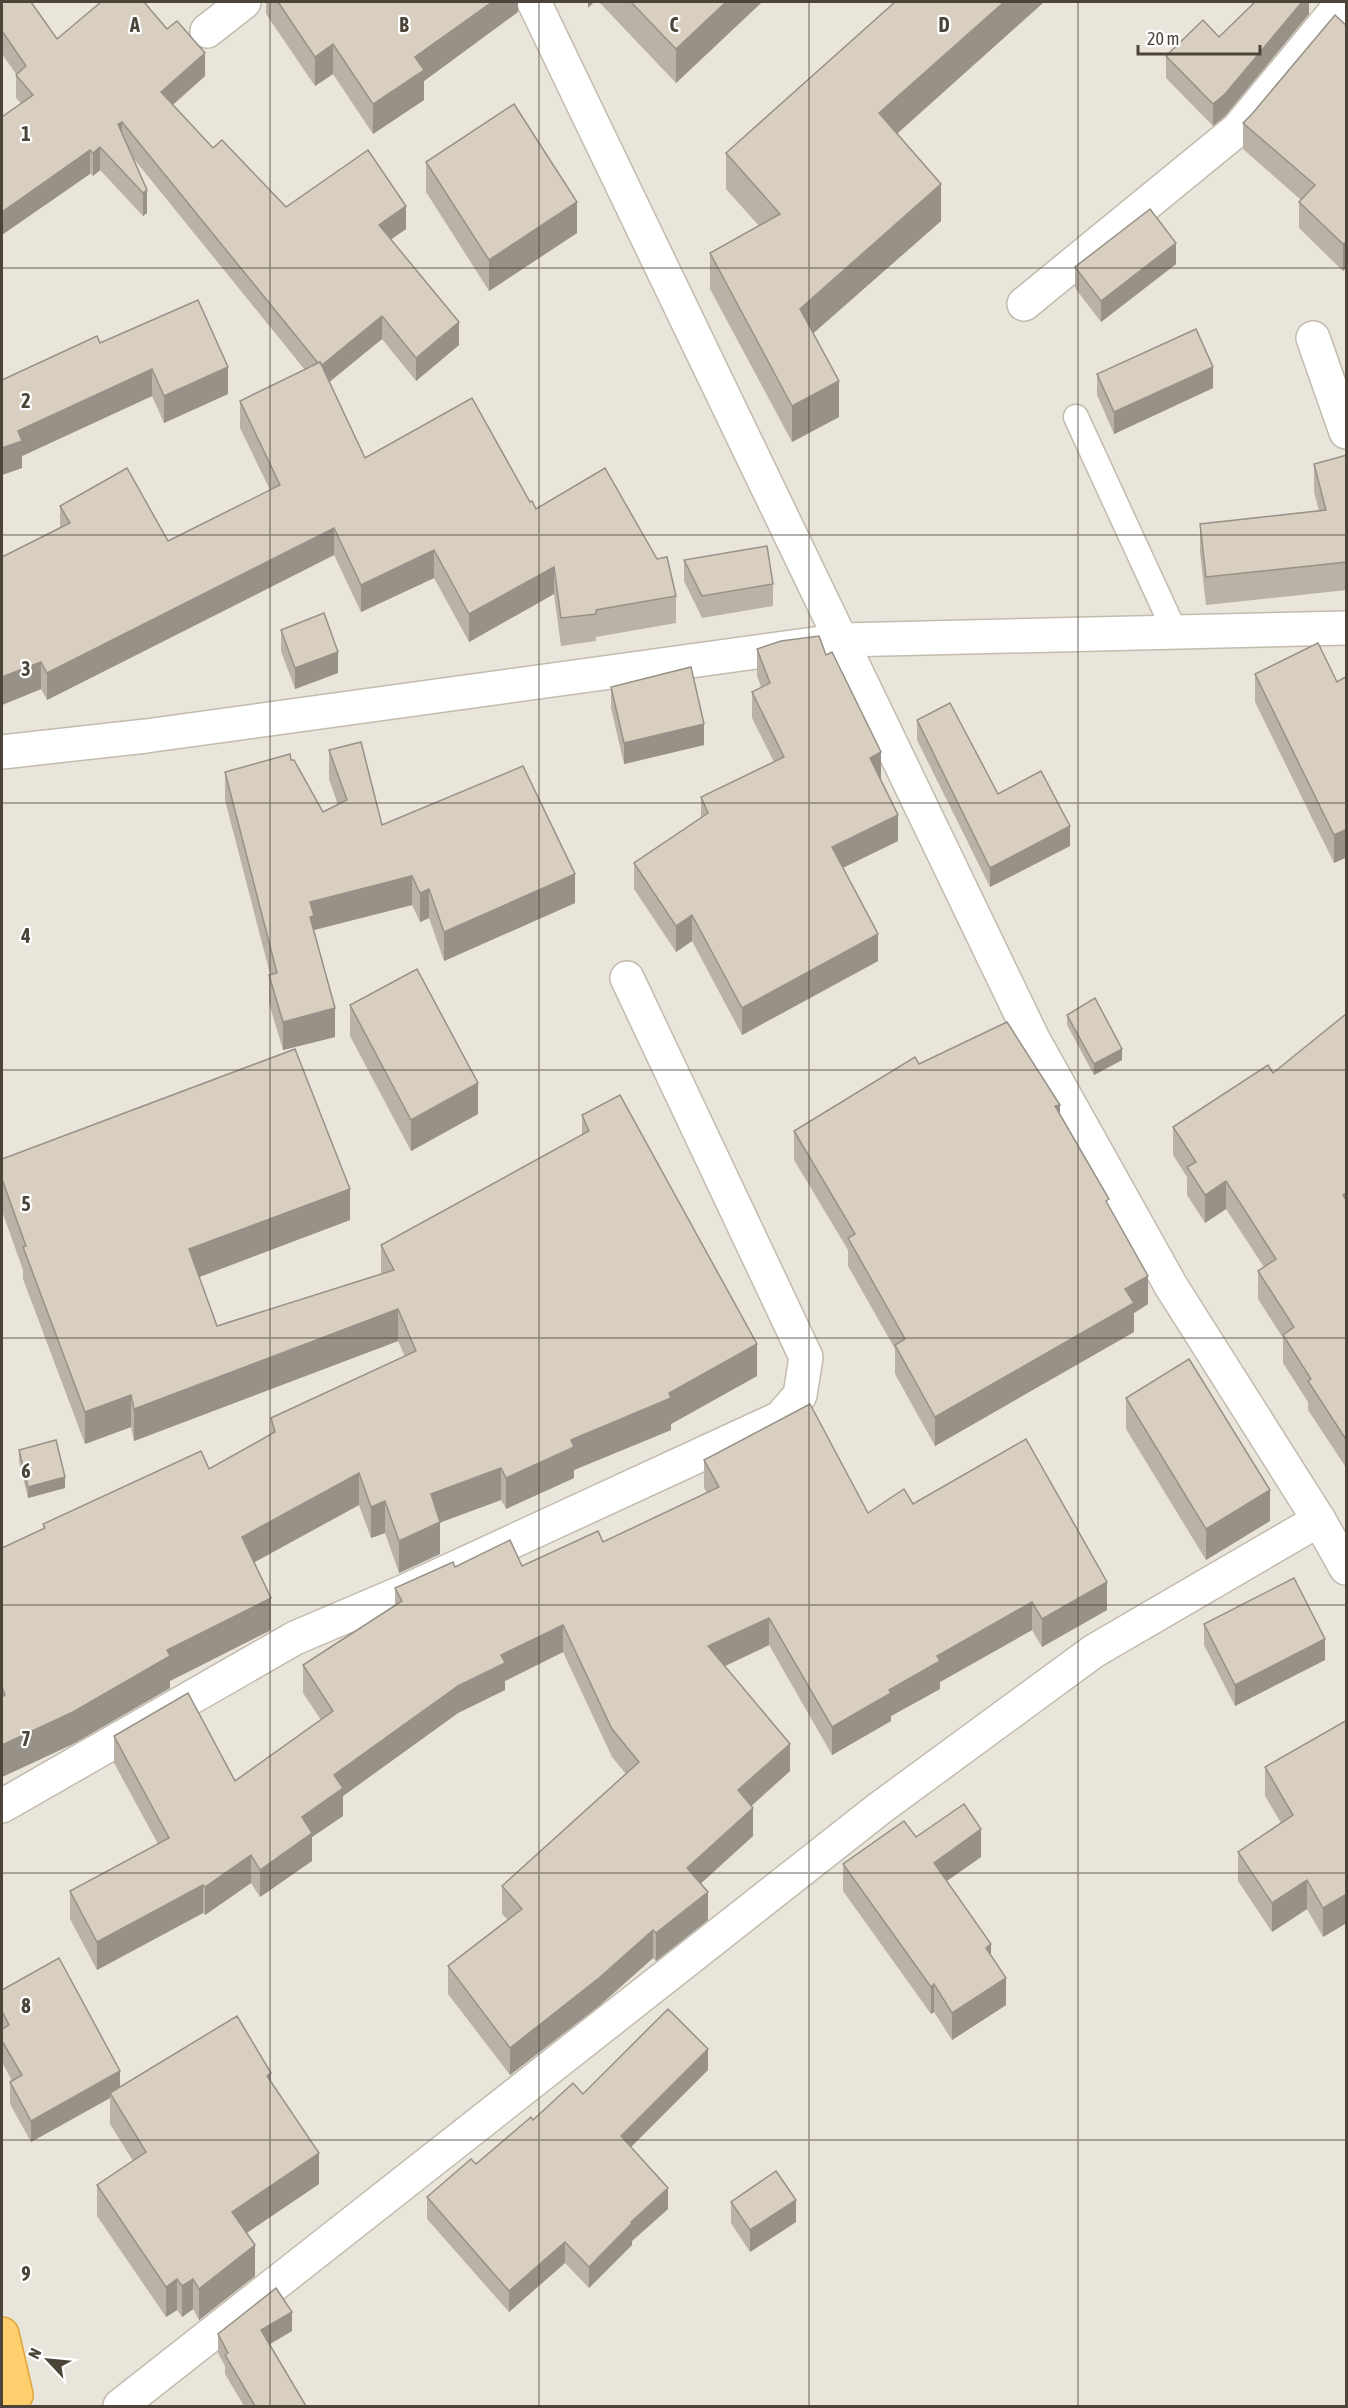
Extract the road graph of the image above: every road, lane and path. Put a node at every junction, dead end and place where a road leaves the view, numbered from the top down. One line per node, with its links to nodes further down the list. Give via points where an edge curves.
1 (244, 2): 4 (street)
2 (534, 2): 11 (street)
3 (1343, 2): 5 (street, via 1238,129)
4 (207, 31)
5 (1024, 304)
6 (1313, 338): 8 (street)
7 (1076, 417): 10 (lane)
8 (1347, 432)
9 (1347, 627): 10 (street)
10 (1175, 632): 11 (street)
11 (843, 640): 12 (street, via 146,736); 14 (street, via 1033,1039 1172,1286)
12 (2, 752)
13 (627, 978): 16 (street, via 806,1357 800,1395 780,1418 295,1638)
14 (1319, 1520): 15 (street); 20 (street, via 1094,1651 880,1808)
15 (1347, 1568)
16 (2, 1806)
17 (2, 2334): 19 (highway)
18 (2, 2359): 19 (highway)
19 (19, 2401)
20 (120, 2406)

